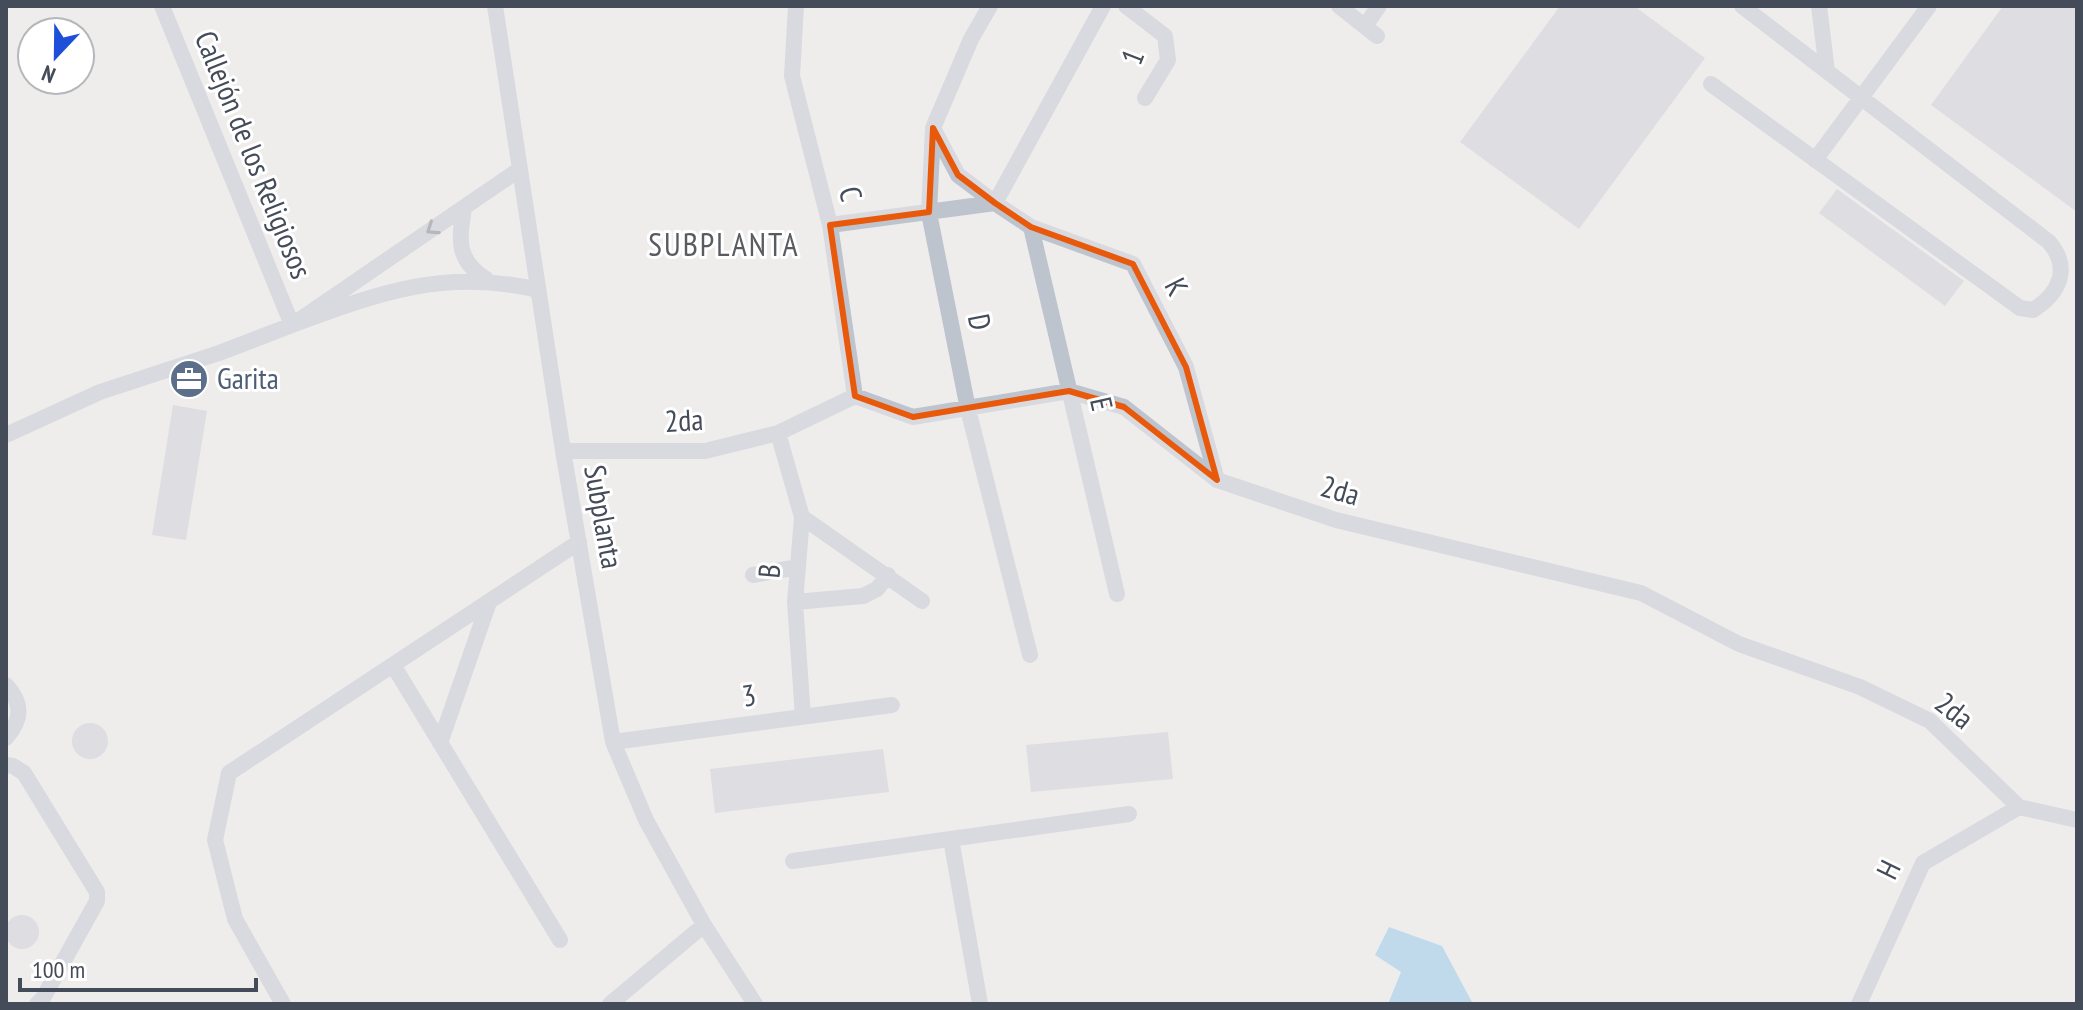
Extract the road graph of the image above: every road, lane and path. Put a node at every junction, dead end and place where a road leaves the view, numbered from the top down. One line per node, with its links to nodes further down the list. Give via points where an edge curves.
1 (162, 6): 26 (street, Callejón de los Religiosos)
2 (495, 6): 18 (street, Subplanta)
3 (796, 6): 22 (street, C, via 792,76)
4 (990, 6): 16 (street, D)
5 (1103, 6): 19 (street)
6 (1126, 6): 14 (street, 1, via 1165,36 1168,60)
7 (1339, 6): 8 (street, via 1371,31)
8 (1379, 6)
9 (1742, 6): 12 (street)
10 (1819, 6): 12 (street)
11 (1929, 6): 15 (street)
12 (1827, 71): 15 (street)
13 (1711, 84): 17 (street)
14 (1145, 98)
15 (1861, 98): 17 (street); 17 (street, via 2049,242 2062,265 2060,279 2043,303 2033,310 2020,308)
16 (933, 128): 19 (street, K, via 958,175); 21 (street, D)
17 (1815, 160)
18 (520, 169): 20 (street); 25 (street, Subplanta)
19 (995, 203): 21 (street); 23 (street, K)
20 (464, 208): 24 (street, via 462,253 470,269); 26 (street, one-way to 26)
21 (929, 212): 22 (street); 29 (street, D)
22 (830, 225): 28 (street, C)
23 (1031, 227): 27 (street, E); 33 (street, K, via 1133,264 1186,367)
24 (490, 281): 25 (street); 26 (street, via 432,283 375,295)
25 (538, 290): 32 (street, Subplanta)
26 (292, 325): 31 (street, via 100,392)
27 (1069, 391): 29 (street, 2da); 33 (street, 2da, via 1124,407); 39 (street, E)
28 (855, 396): 29 (street, 2da, via 913,417); 30 (street, 2da)
29 (968, 409): 43 (street, D)
30 (778, 433): 32 (street, 2da, via 705,451); 34 (street, B)
31 (6, 435)
32 (563, 451): 35 (street, Subplanta)
33 (1217, 480): 52 (street, 2da, via 1336,520 1641,593 1739,644 1860,687 1930,721)
34 (802, 517): 36 (street, B); 38 (street)
35 (579, 542): 41 (street); 49 (street, Subplanta)
36 (798, 567): 37 (street); 42 (street, B)
37 (753, 575)
38 (888, 575): 40 (street); 42 (street, via 863,596)
39 (1117, 594)
40 (922, 601)
41 (489, 602): 44 (street); 50 (street)
42 (795, 602): 47 (street, B)
43 (1030, 655)
44 (393, 665): 50 (street); 60 (street, via 229,773 215,840 235,919)
45 (6, 685): 48 (street, via 20,713)
46 (892, 705): 47 (street, 3)
47 (803, 717): 49 (street, 3)
48 (6, 738)
49 (613, 742): 57 (street, Subplanta, via 646,820)
50 (440, 743): 58 (street)
51 (6, 765): 59 (street, via 24,773 97,892 97,901)
52 (2019, 807): 54 (street); 64 (street, H, via 1923,863)
53 (1129, 814): 55 (street)
54 (2077, 820)
55 (951, 839): 56 (street); 63 (street)
56 (793, 861)
57 (704, 925): 61 (street); 62 (street, Subplanta)
58 (560, 940)
59 (37, 1004)
60 (283, 1004)
61 (610, 1004)
62 (755, 1004)
63 (980, 1004)
64 (1859, 1004)

